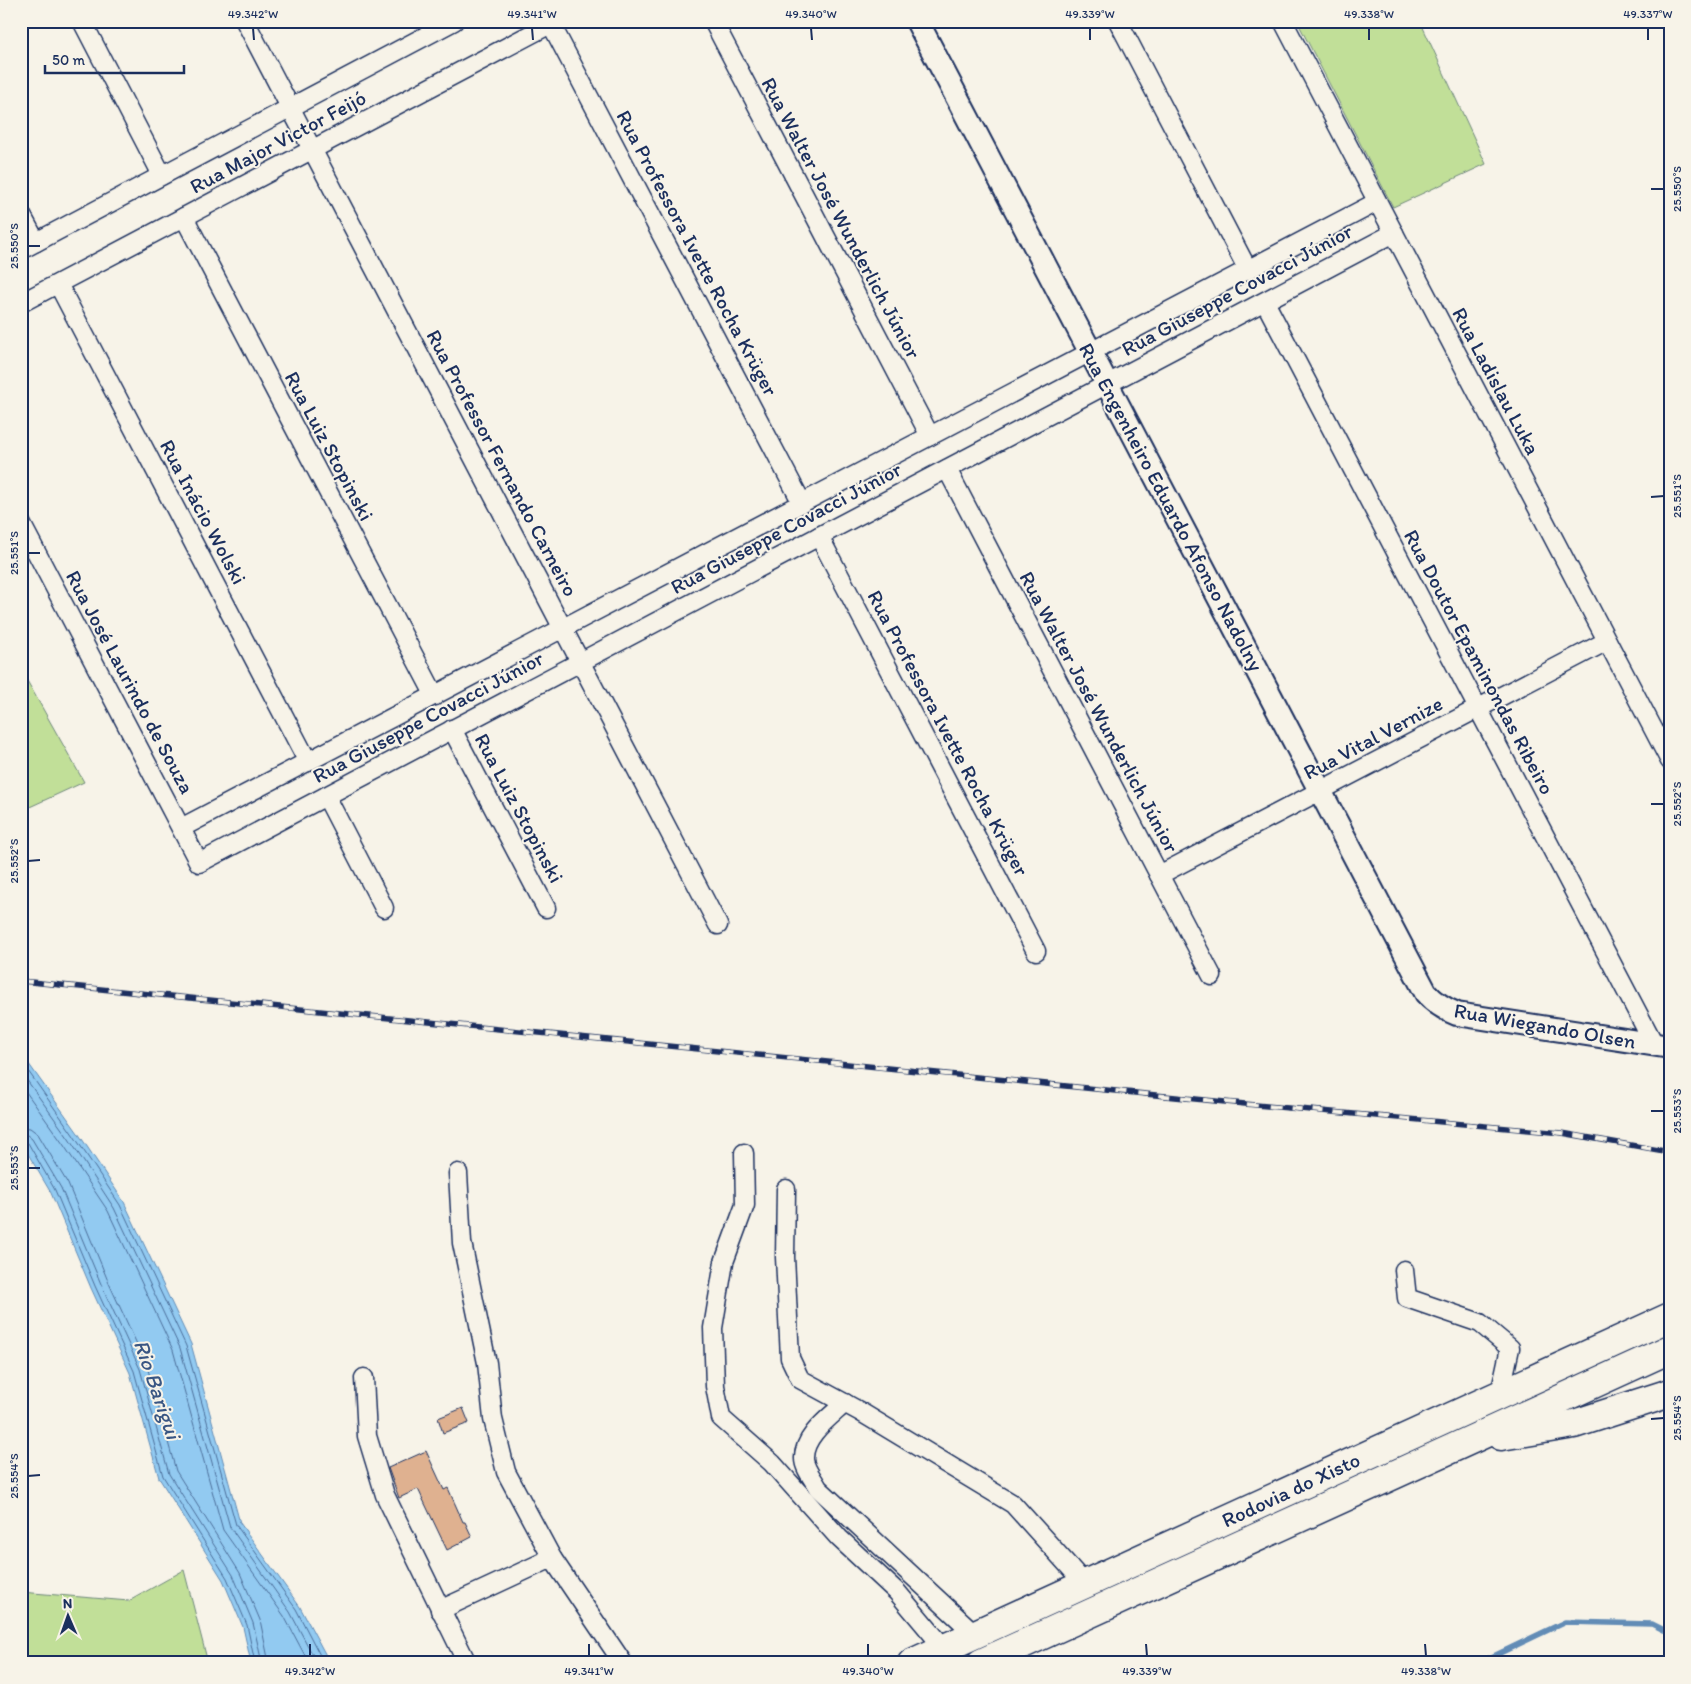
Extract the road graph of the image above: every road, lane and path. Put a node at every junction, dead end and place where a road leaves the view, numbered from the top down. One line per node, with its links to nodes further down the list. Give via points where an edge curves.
1 (82, 21): 11 (street)
2 (245, 21): 9 (street, Rua Professor Fernando Carneiro)
3 (454, 21): 9 (street, Rua Major Victor Feijó)
4 (713, 21): 23 (street, Rua Walter José Wunderlich Júnior)
5 (917, 21): 21 (street, Rua Engenheiro Eduardo Afonso Nadolny)
6 (1118, 21): 17 (street)
7 (1283, 21): 12 (street, Rua Ladislau Luka)
8 (554, 22): 10 (street, Rua Major Victor Feijó); 25 (street, Rua Professora Ivette Rocha Krüger)
9 (290, 108): 10 (street, Rua Professor Fernando Carneiro); 11 (street, Rua Major Victor Feijó)
10 (312, 149): 14 (street, Rua Major Victor Feijó); 28 (street, Rua Professor Fernando Carneiro)
11 (162, 175): 16 (street, Rua Major Victor Feijó)
12 (1377, 202): 15 (street, Rua Ladislau Luka); 17 (street, Rua Giuseppe Covacci Júnior)
13 (21, 214): 16 (street)
14 (184, 217): 18 (street, Rua Major Victor Feijó); 31 (street, Rua Luiz Stopinski)
15 (1394, 233): 19 (street, Rua Giuseppe Covacci Júnior); 29 (street, Rua Ladislau Luka)
16 (29, 246)
17 (1248, 270): 21 (street, Rua Giuseppe Covacci Júnior)
18 (58, 284): 20 (street, Rua Major Victor Feijó); 35 (street, Rua Inácio Wolski)
19 (1265, 302): 22 (street, Rua Giuseppe Covacci Júnior); 32 (street, Rua Doutor Epaminondas Ribeiro)
20 (21, 303)
21 (1090, 352): 22 (street, Rua Engenheiro Eduardo Afonso Nadolny); 23 (street, Rua Giuseppe Covacci Júnior)
22 (1107, 384): 24 (street, Rua Giuseppe Covacci Júnior); 36 (street, Rua Engenheiro Eduardo Afonso Nadolny)
23 (930, 436): 25 (street, Rua Giuseppe Covacci Júnior)
24 (947, 469): 27 (street, Rua Giuseppe Covacci Júnior); 40 (street, Rua Walter José Wunderlich Júnior)
25 (802, 503): 28 (street, Rua Giuseppe Covacci Júnior)
26 (21, 522): 38 (street, Rua José Laurindo de Souza)
27 (819, 536): 30 (street, Rua Giuseppe Covacci Júnior); 44 (street, Rua Professora Ivette Rocha Krüger)
28 (563, 628): 30 (street, Rua Professor Fernando Carneiro); 31 (street, Rua Giuseppe Covacci Júnior)
29 (1607, 641): 32 (street, Rua Vital Vernize); 34 (street, Rua Ladislau Luka)
30 (580, 662): 33 (street, Rua Giuseppe Covacci Júnior); 43 (street, Rua Professor Fernando Carneiro)
31 (435, 696): 35 (street, Rua Giuseppe Covacci Júnior)
32 (1478, 708): 36 (street, Rua Vital Vernize); 47 (street, Rua Doutor Epaminondas Ribeiro)
33 (452, 729): 37 (street, Rua Giuseppe Covacci Júnior); 42 (street, Rua Luiz Stopinski)
34 (1670, 761)
35 (308, 762): 38 (street, Rua Giuseppe Covacci Júnior)
36 (1320, 791): 40 (street, Rua Vital Vernize); 46 (street, Rua Engenheiro Eduardo Afonso Nadolny)
37 (326, 796): 39 (street, Rua Giuseppe Covacci Júnior); 41 (street)
38 (181, 828): 39 (street, Rua José Laurindo de Souza)
39 (199, 863)
40 (1159, 875): 45 (street, Rua Walter José Wunderlich Júnior)
41 (384, 908)
42 (546, 908)
43 (718, 925)
44 (1036, 951)
45 (1212, 976)
46 (1426, 993): 47 (street, Rua Wiegando Olsen, via 1440,1006 1457,1014)
47 (1662, 1046)
48 (744, 1153): 63 (street, via 745,1205 724,1262 713,1328 715,1386 721,1418 772,1463 839,1538 897,1592)
49 (458, 1173): 59 (street, via 462,1243 488,1363 493,1419 506,1472)
50 (786, 1189): 57 (street, via 790,1358 800,1378)
51 (1404, 1270): 56 (street, via 1407,1298 1480,1323 1510,1348)
52 (1670, 1317): 56 (highway, Rodovia do Xisto)
53 (1670, 1349): 58 (highway, Rodovia do Xisto)
54 (364, 1378): 61 (street, via 367,1436 385,1495)
55 (1670, 1393): 58 (highway, via 1574,1424)
56 (1500, 1394): 60 (highway, Rodovia do Xisto)
57 (845, 1403): 60 (street, via 1013,1504); 62 (street, via 818,1427 806,1446 804,1460 818,1488)
58 (1463, 1443): 67 (highway, Rodovia do Xisto)
59 (552, 1558): 61 (street); 65 (street)
60 (1085, 1584): 62 (highway, Rodovia do Xisto)
61 (440, 1610): 64 (street)
62 (975, 1634): 63 (highway, Rodovia do Xisto)
63 (944, 1648): 66 (highway, Rodovia do Xisto)
64 (467, 1663)
65 (623, 1663)
66 (912, 1663)
67 (981, 1663)

